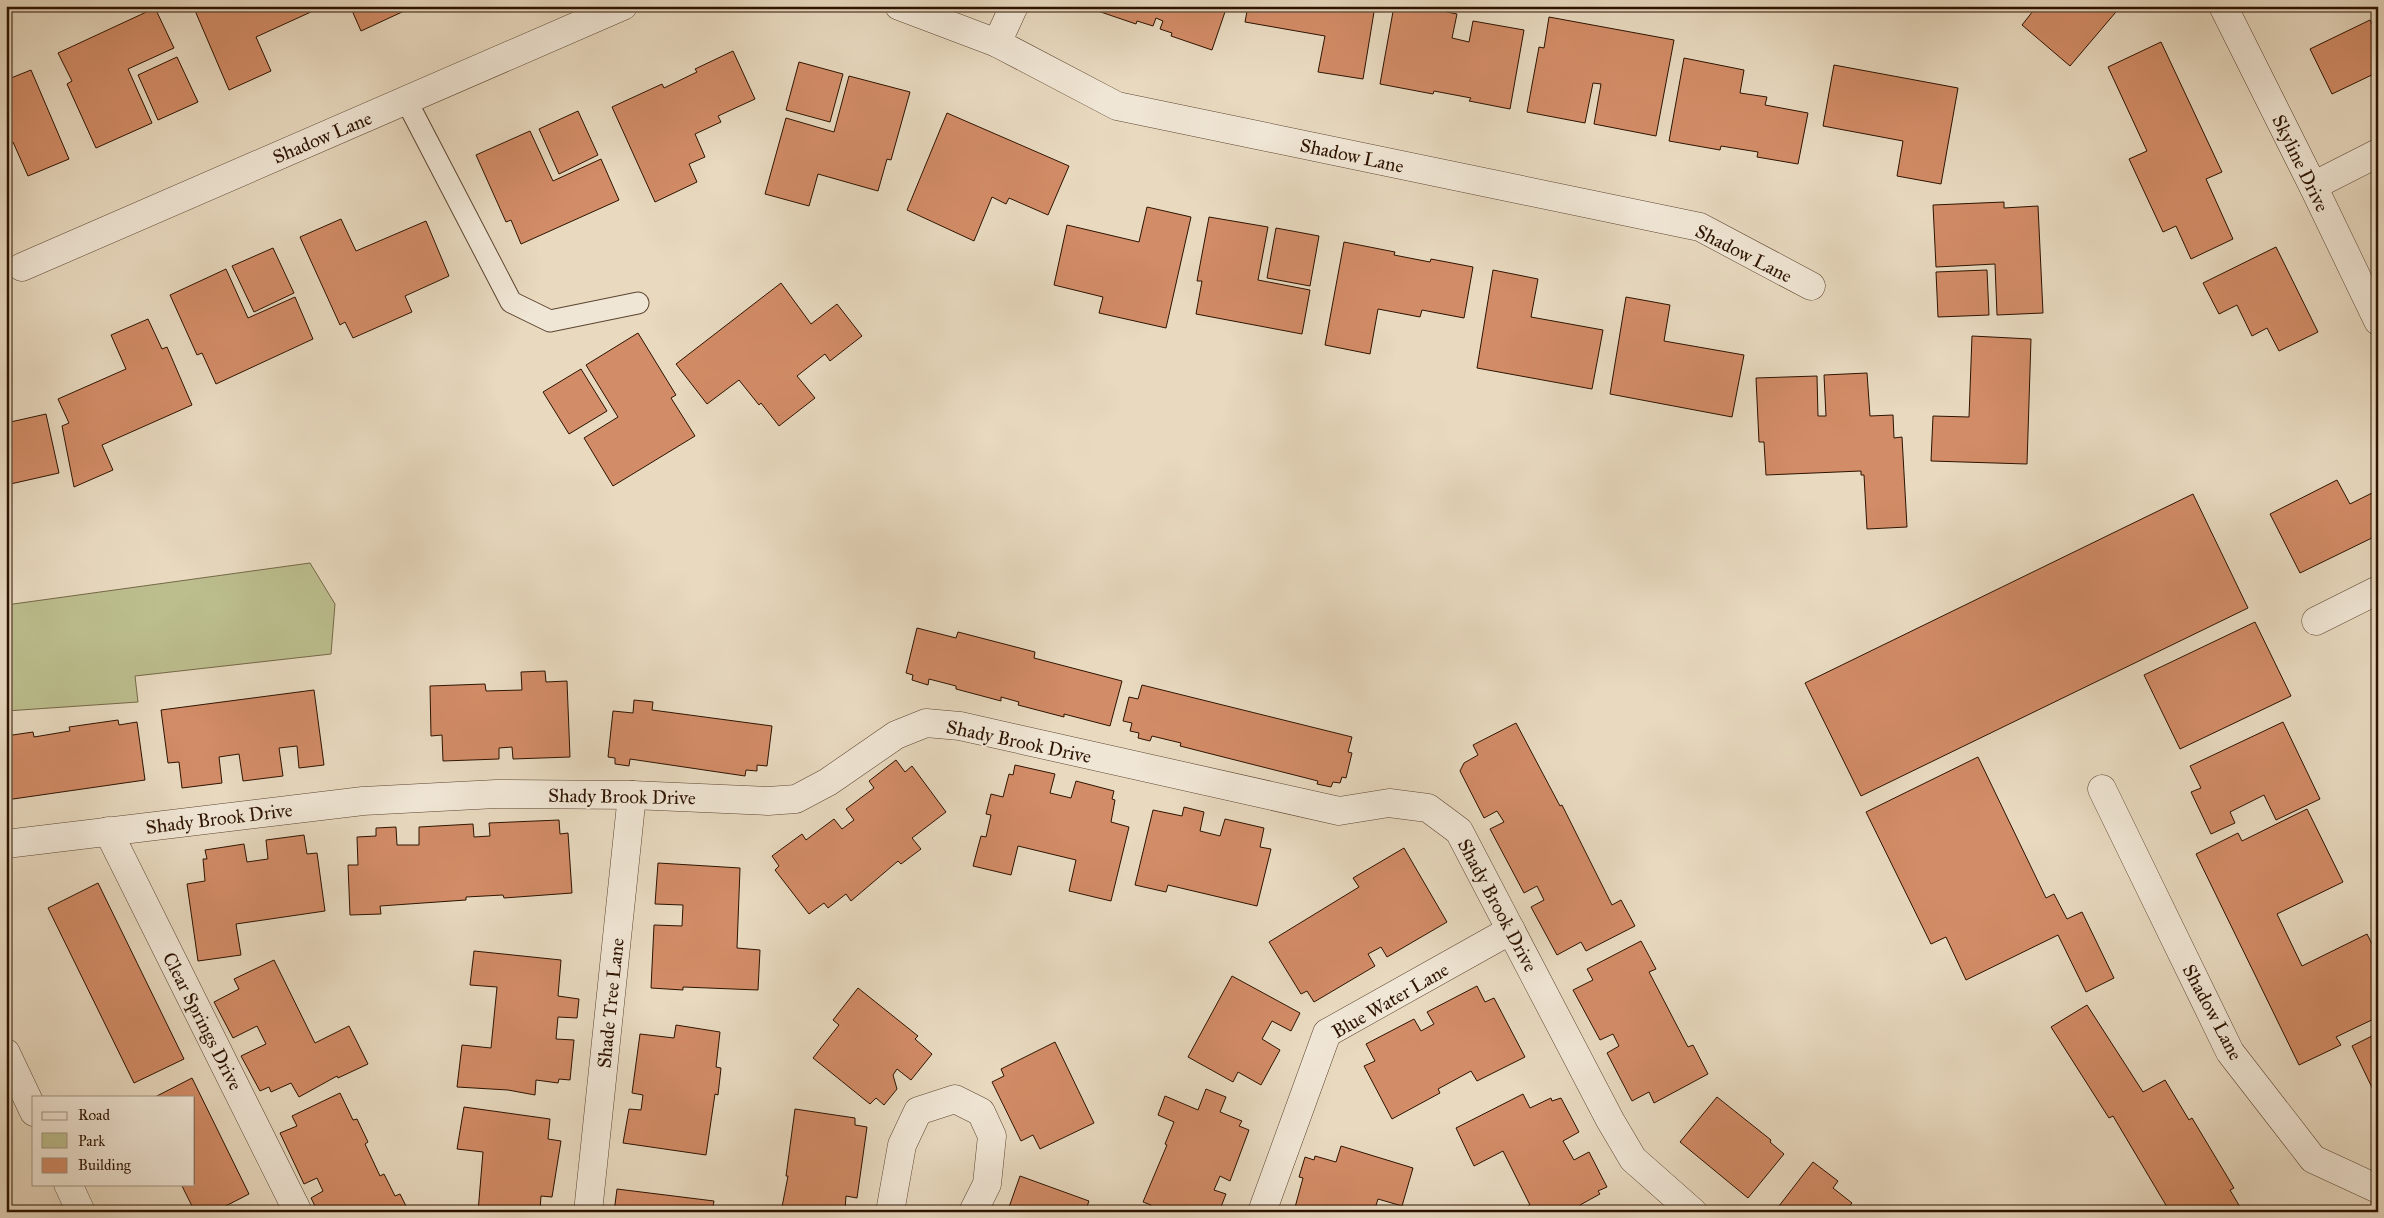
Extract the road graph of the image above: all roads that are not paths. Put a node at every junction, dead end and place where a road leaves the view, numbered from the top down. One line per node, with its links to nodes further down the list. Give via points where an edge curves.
1 (623, 6): 6 (street, Shadow Lane)
2 (899, 6): 5 (street, Shadow Lane)
3 (1014, 6): 5 (street)
4 (2222, 6): 8 (street, Skyline Drive)
5 (998, 43): 10 (street, Shadow Lane, via 1117,106 1700,227)
6 (406, 100): 9 (street, Shadow Lane); 11 (lane, via 511,302 550,321)
7 (2378, 153): 8 (street)
8 (2313, 186): 12 (street, Skyline Drive)
9 (22, 267)
10 (1810, 286)
11 (638, 303)
12 (2378, 321)
13 (2378, 590): 14 (street)
14 (2316, 621)
15 (2102, 789): 23 (street, Shadow Lane, via 2230,1052 2313,1159)
16 (632, 794): 17 (street, Shady Brook Drive, via 496,794 363,801); 19 (street, Shady Brook Drive, via 768,801 796,798 828,782 896,735 926,723 960,726 1339,811 1389,803 1428,808 1459,832); 26 (street, Shade Tree Lane)
17 (108, 831): 18 (street, Shady Brook Drive); 25 (street, Clear Springs Drive)
18 (6, 844)
19 (1511, 930): 29 (street, Blue Water Lane, via 1327,1033); 30 (street, Shady Brook Drive, via 1633,1159)
20 (6, 1053): 21 (street)
21 (32, 1108)
22 (69, 1186): 24 (street)
23 (2378, 1189)
24 (81, 1212)
25 (298, 1212)
26 (588, 1212)
27 (890, 1212): 28 (street, via 902,1144 918,1111 955,1099 981,1112 992,1136 987,1184)
28 (973, 1212)
29 (1262, 1212)
30 (1692, 1212)

